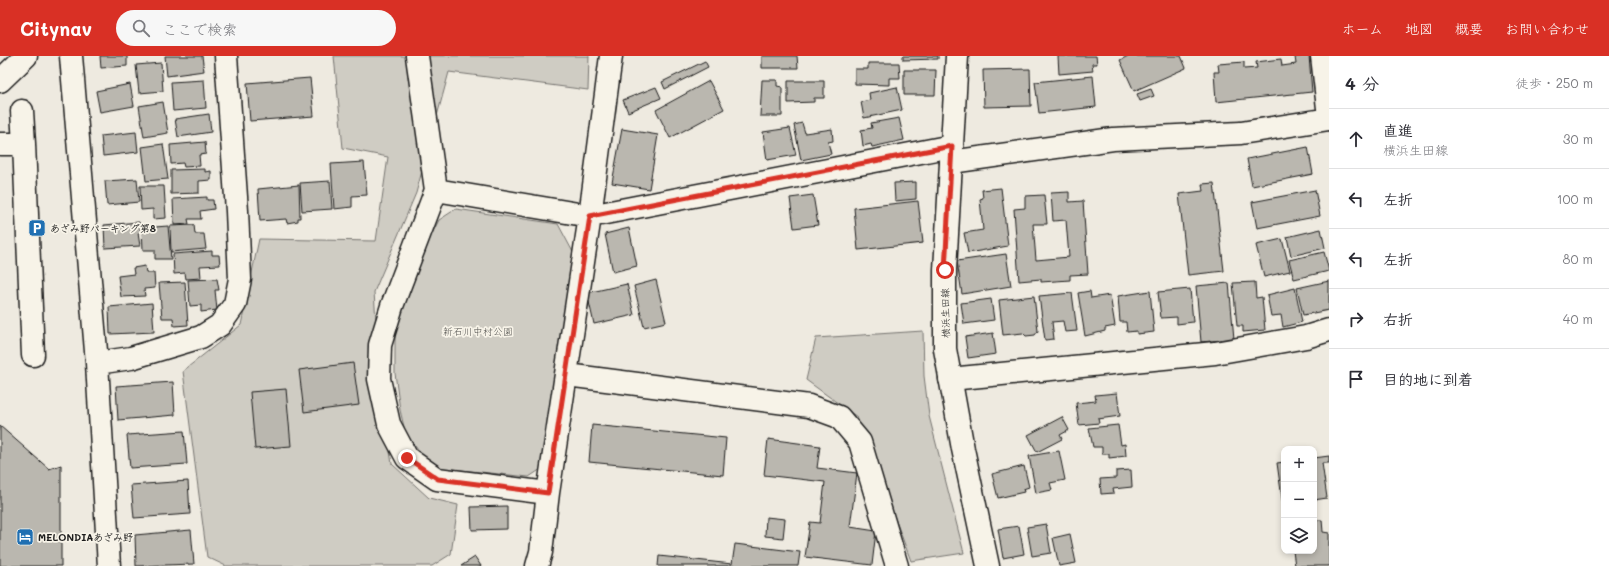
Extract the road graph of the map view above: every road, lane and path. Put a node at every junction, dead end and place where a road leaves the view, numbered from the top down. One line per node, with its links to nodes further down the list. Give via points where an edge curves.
1 (27, 56): 8 (street); 9 (street)
2 (71, 56): 19 (street)
3 (226, 56): 19 (street, via 240,279 235,304 220,325 201,337 131,358)
4 (417, 56): 15 (street)
5 (611, 56): 16 (street)
6 (957, 56): 14 (street, 横浜生田線)
7 (1322, 56): 11 (street)
8 (0, 58)
9 (0, 82)
10 (22, 111): 13 (street)
11 (1329, 118): 14 (street, via 1241,133 1113,139)
12 (0, 144): 13 (street)
13 (24, 144): 18 (street)
14 (952, 154): 16 (street); 21 (street, 横浜生田線, via 944,297 945,349)
15 (436, 190): 16 (street); 22 (street, via 380,345 379,380 389,424 407,458 438,479)
16 (590, 216): 20 (street)
17 (1329, 330): 21 (street, via 1306,337 1215,353)
18 (33, 355)
19 (97, 363): 23 (street)
20 (567, 375): 22 (street); 25 (street, via 810,406 839,416 860,442)
21 (950, 379): 26 (street, 横浜生田線)
22 (548, 493): 24 (street)
23 (109, 566)
24 (537, 566)
25 (897, 566)
26 (988, 566)

